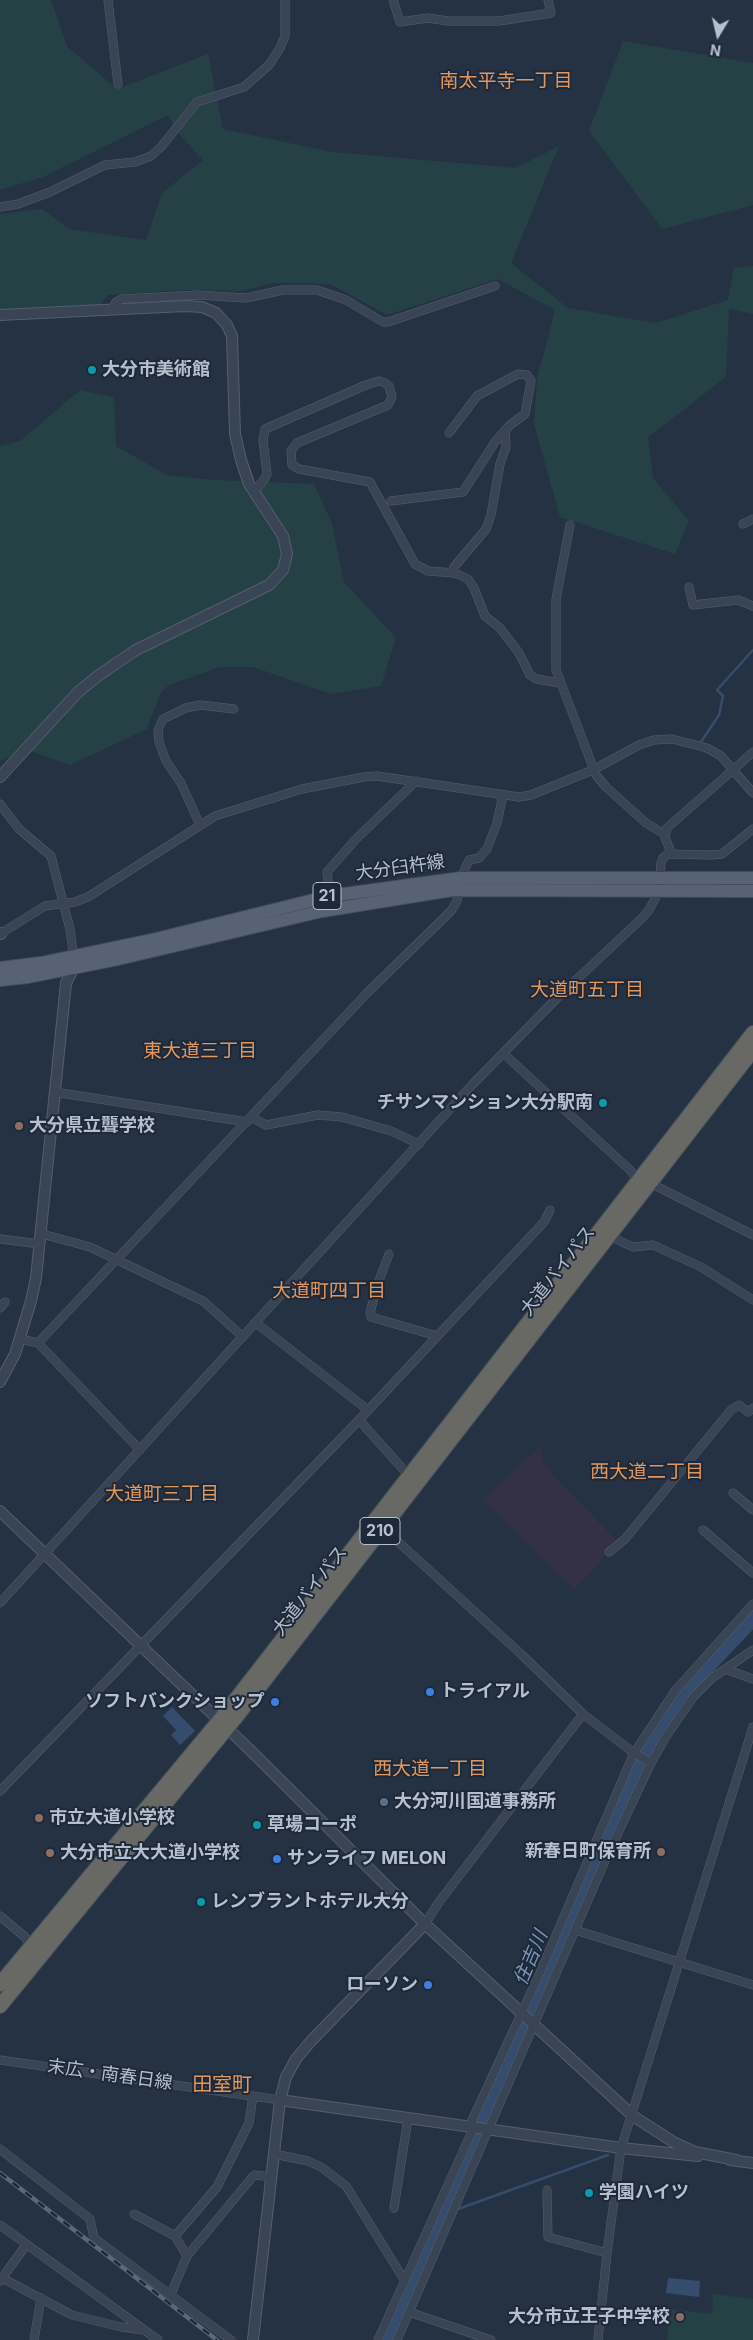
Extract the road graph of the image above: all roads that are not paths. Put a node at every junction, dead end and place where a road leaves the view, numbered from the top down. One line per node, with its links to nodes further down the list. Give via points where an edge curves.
1 (108, 0): 5 (street)
2 (284, 0): 6 (street, via 285,36 269,65 244,87 197,102 151,156 135,162 105,165 50,192)
3 (393, 0): 4 (street, via 400,22 428,18 508,20 551,13)
4 (548, 0)
5 (118, 84)
6 (0, 207)
7 (495, 286): 8 (street, via 388,322 338,296 316,290 284,290 246,298 197,295 122,299)
8 (112, 309): 9 (street); 12 (street, via 195,306 216,313 227,325 233,345 236,443)
9 (0, 316)
10 (505, 430): 11 (street, via 522,418 527,410 531,381 527,375 518,374 477,396); 13 (street, via 463,492); 17 (street, via 506,447 488,522)
11 (449, 433)
12 (254, 492): 17 (street, via 267,474 262,440 266,429 366,385 379,381 385,383 392,397 388,405 297,443 291,451 290,460 299,469 370,482 415,564 428,571); 25 (street, via 285,543 286,563 279,576 270,585 145,645 108,668 78,692)
13 (391, 501)
14 (753, 519): 15 (street)
15 (743, 524)
16 (570, 526): 20 (street, via 555,608 555,667)
17 (452, 573): 20 (street, via 470,581 483,612 519,653 530,675)
18 (689, 587): 19 (street, via 693,605 738,600)
19 (753, 606)
20 (560, 683): 23 (street)
21 (234, 709): 30 (street, via 200,705 186,708 163,719 158,730 166,761 182,783)
22 (753, 752): 24 (street)
23 (593, 770): 24 (street, via 639,745 672,739 707,748 721,756); 28 (street, via 531,795 519,798); 32 (street, via 606,787 639,817)
24 (733, 770): 27 (street); 32 (street, via 671,824)
25 (0, 777)
26 (416, 782): 28 (street); 30 (street, via 377,776 302,789 228,811); 39 (street, via 356,839 327,872)
27 (753, 793)
28 (502, 795): 36 (street, via 497,823 487,849 479,858 469,860)
29 (0, 804): 40 (street, via 19,828 49,852)
30 (200, 825): 40 (street, via 88,897)
31 (753, 829): 33 (street, via 722,854)
32 (664, 834): 33 (street)
33 (672, 854): 34 (street, via 662,861)
34 (660, 877): 35 (main road, 大分臼杵線 / 21); 36 (main road, 大分臼杵線 / 21); 37 (street)
35 (753, 878)
36 (460, 884): 37 (main road, 大分臼杵線 / 21); 39 (main road, 大分臼杵線 / 21); 42 (main road, 大分臼杵線 / 21); 49 (street, via 451,911 368,992)
37 (659, 891): 38 (main road, 大分臼杵線 / 21); 47 (street, via 642,918 556,998)
38 (753, 891)
39 (330, 896): 42 (main road, 大分臼杵線 / 21)
40 (64, 902): 41 (street, via 45,906); 42 (street)
41 (0, 934)
42 (74, 962): 43 (main road, 大分臼杵線 / 21); 44 (main road, 大分臼杵線 / 21); 48 (street, via 66,983)
43 (0, 968)
44 (0, 980)
45 (753, 1033): 51 (highway, 大道バイパス / 210)
46 (753, 1050): 51 (highway, 大道バイパス / 210)
47 (503, 1053): 50 (street); 51 (street)
48 (54, 1092): 49 (street); 57 (street)
49 (249, 1119): 50 (street, via 266,1125 318,1115 342,1117 392,1131); 59 (street)
50 (418, 1144): 61 (street)
51 (644, 1182): 54 (street); 55 (highway, 大道バイパス / 210); 71 (highway, 大道バイパス / 210)
52 (550, 1210): 62 (street, via 544,1222)
53 (753, 1224): 54 (street)
54 (750, 1233)
55 (609, 1236): 60 (street, via 633,1247 653,1245 701,1267); 75 (highway, 大道バイパス / 210)
56 (0, 1239): 57 (street)
57 (41, 1239): 59 (street, via 90,1247); 64 (street, via 31,1302)
58 (389, 1254): 62 (street, via 377,1286 371,1317)
59 (116, 1259): 63 (street, via 203,1301); 65 (street)
60 (753, 1300)
61 (256, 1322): 63 (street); 68 (street)
62 (437, 1336): 68 (street)
63 (244, 1337): 70 (street)
64 (20, 1339): 65 (street); 66 (street)
65 (38, 1343): 70 (street)
66 (0, 1382)
67 (753, 1408): 77 (street, via 748,1412 738,1405 731,1410 625,1540)
68 (368, 1410): 69 (street)
69 (359, 1420): 71 (street); 82 (street)
70 (140, 1450): 78 (street)
71 (410, 1477): 87 (highway, 大道バイパス / 210)
72 (734, 1493): 73 (street)
73 (753, 1510)
74 (0, 1511): 78 (street)
75 (383, 1528): 86 (street); 87 (highway, 大道バイパス / 210)
76 (703, 1530): 79 (street)
77 (609, 1552)
78 (46, 1554): 80 (street); 82 (street)
79 (753, 1573)
80 (0, 1603)
81 (753, 1604): 89 (street, via 675,1691)
82 (140, 1644): 87 (street); 91 (street)
83 (753, 1650): 84 (street)
84 (725, 1669): 85 (street); 90 (street, via 694,1696)
85 (753, 1679)
86 (583, 1714): 89 (street); 93 (street)
87 (223, 1724): 93 (street); 95 (highway, 大道バイパス / 210); 99 (highway, 大道バイパス / 210)
88 (753, 1727): 96 (street)
89 (636, 1755): 90 (street); 100 (street)
90 (650, 1762): 94 (street)
91 (0, 1790)
92 (0, 1916): 95 (street, via 25,1937)
93 (425, 1924): 100 (street); 104 (street, via 296,2059 286,2077)
94 (575, 1930): 96 (street); 101 (street)
95 (30, 1948): 97 (highway, 大道バイパス / 210)
96 (680, 1962): 98 (street); 105 (street)
97 (0, 1984)
98 (753, 1985)
99 (0, 2006)
100 (521, 2013): 101 (street); 107 (street)
101 (533, 2025): 105 (street); 108 (street)
102 (0, 2060): 103 (street, 末広・南春日線)
103 (254, 2096): 104 (street, 末広・南春日線); 119 (street, via 249,2123 217,2187)
104 (280, 2100): 106 (street); 111 (street)
105 (633, 2116): 109 (street); 112 (street, via 675,2143 696,2152)
106 (408, 2118): 107 (street); 116 (street)
107 (472, 2127): 108 (street); 124 (street)
108 (490, 2130): 109 (street); 127 (street)
109 (622, 2148): 112 (street); 121 (street)
110 (0, 2149): 125 (street, via 90,2220 94,2238)
111 (274, 2154): 114 (street); 124 (street, via 308,2161 346,2186)
112 (736, 2160): 113 (street)
113 (753, 2162)
114 (272, 2177): 122 (street, via 254,2175); 131 (street)
115 (547, 2190): 121 (street, via 548,2237)
116 (394, 2208)
117 (134, 2214): 119 (street)
118 (0, 2225): 120 (street)
119 (175, 2236): 122 (street)
120 (26, 2246): 123 (street); 128 (street)
121 (607, 2253): 135 (street)
122 (187, 2256): 125 (street)
123 (1, 2279): 126 (street)
124 (405, 2281): 132 (street)
125 (171, 2294): 130 (street)
126 (41, 2298): 128 (street, via 72,2315); 129 (street)
127 (409, 2312): 133 (street); 134 (street)
128 (152, 2336)
129 (34, 2340)
130 (231, 2340)
131 (253, 2340)
132 (378, 2340)
133 (397, 2340)
134 (491, 2340)
135 (598, 2340)

